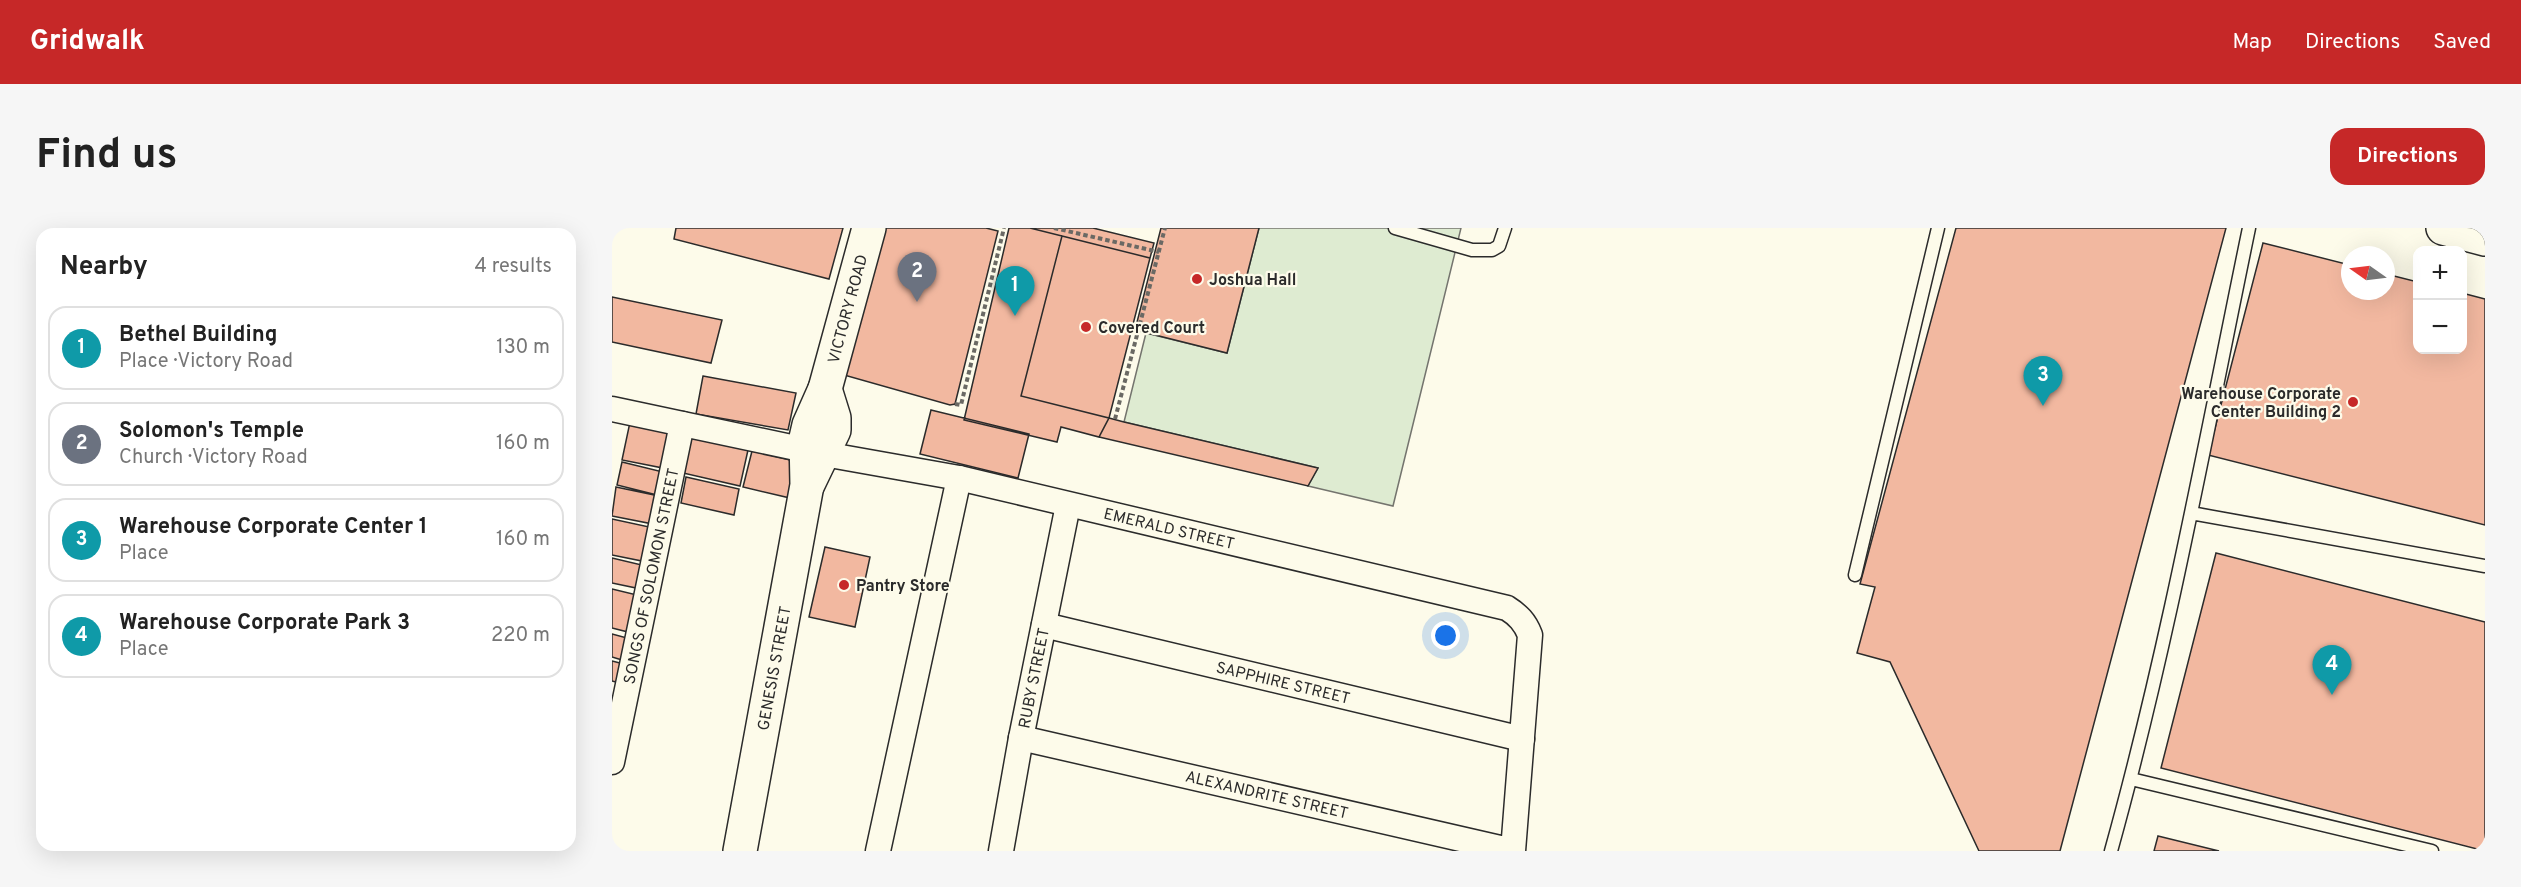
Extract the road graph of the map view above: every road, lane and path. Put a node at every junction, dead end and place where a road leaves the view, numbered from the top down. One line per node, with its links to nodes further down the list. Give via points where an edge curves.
1 (870, 228): 16 (street, VICTORY ROAD, via 825,389 834,430)
2 (1004, 228): 12 (path, via 961,405)
3 (1054, 228): 11 (path)
4 (1165, 228): 11 (path)
5 (1395, 228): 6 (lane, via 1484,251 1499,246)
6 (1505, 228)
7 (1938, 228): 21 (lane)
8 (2249, 228): 19 (lane)
9 (2444, 228): 10 (street)
10 (2485, 239)
11 (1159, 252): 14 (path)
12 (955, 404)
13 (612, 409): 15 (street, EMERALD STREET)
14 (1114, 417)
15 (682, 423): 16 (street, EMERALD STREET); 25 (street, SONGS OF SOLOMON STREET)
16 (815, 452): 17 (street, EMERALD STREET); 27 (street, GENESIS STREET)
17 (959, 478): 18 (street, EMERALD STREET); 28 (street)
18 (1068, 506): 22 (street, RUBY STREET); 24 (street, EMERALD STREET, via 1507,608 1518,615 1530,635)
19 (2191, 513): 20 (lane); 26 (lane)
20 (2485, 566)
21 (1855, 575)
22 (1044, 624): 23 (street, RUBY STREET); 24 (street, SAPPHIRE STREET)
23 (1021, 738): 29 (street, RUBY STREET); 30 (street, ALEXANDRITE STREET)
24 (1522, 739): 30 (street)
25 (612, 762)
26 (2131, 779): 31 (lane); 32 (lane)
27 (740, 851)
28 (878, 851)
29 (1002, 851)
30 (1513, 851)
31 (2111, 851)
32 (2432, 851)

